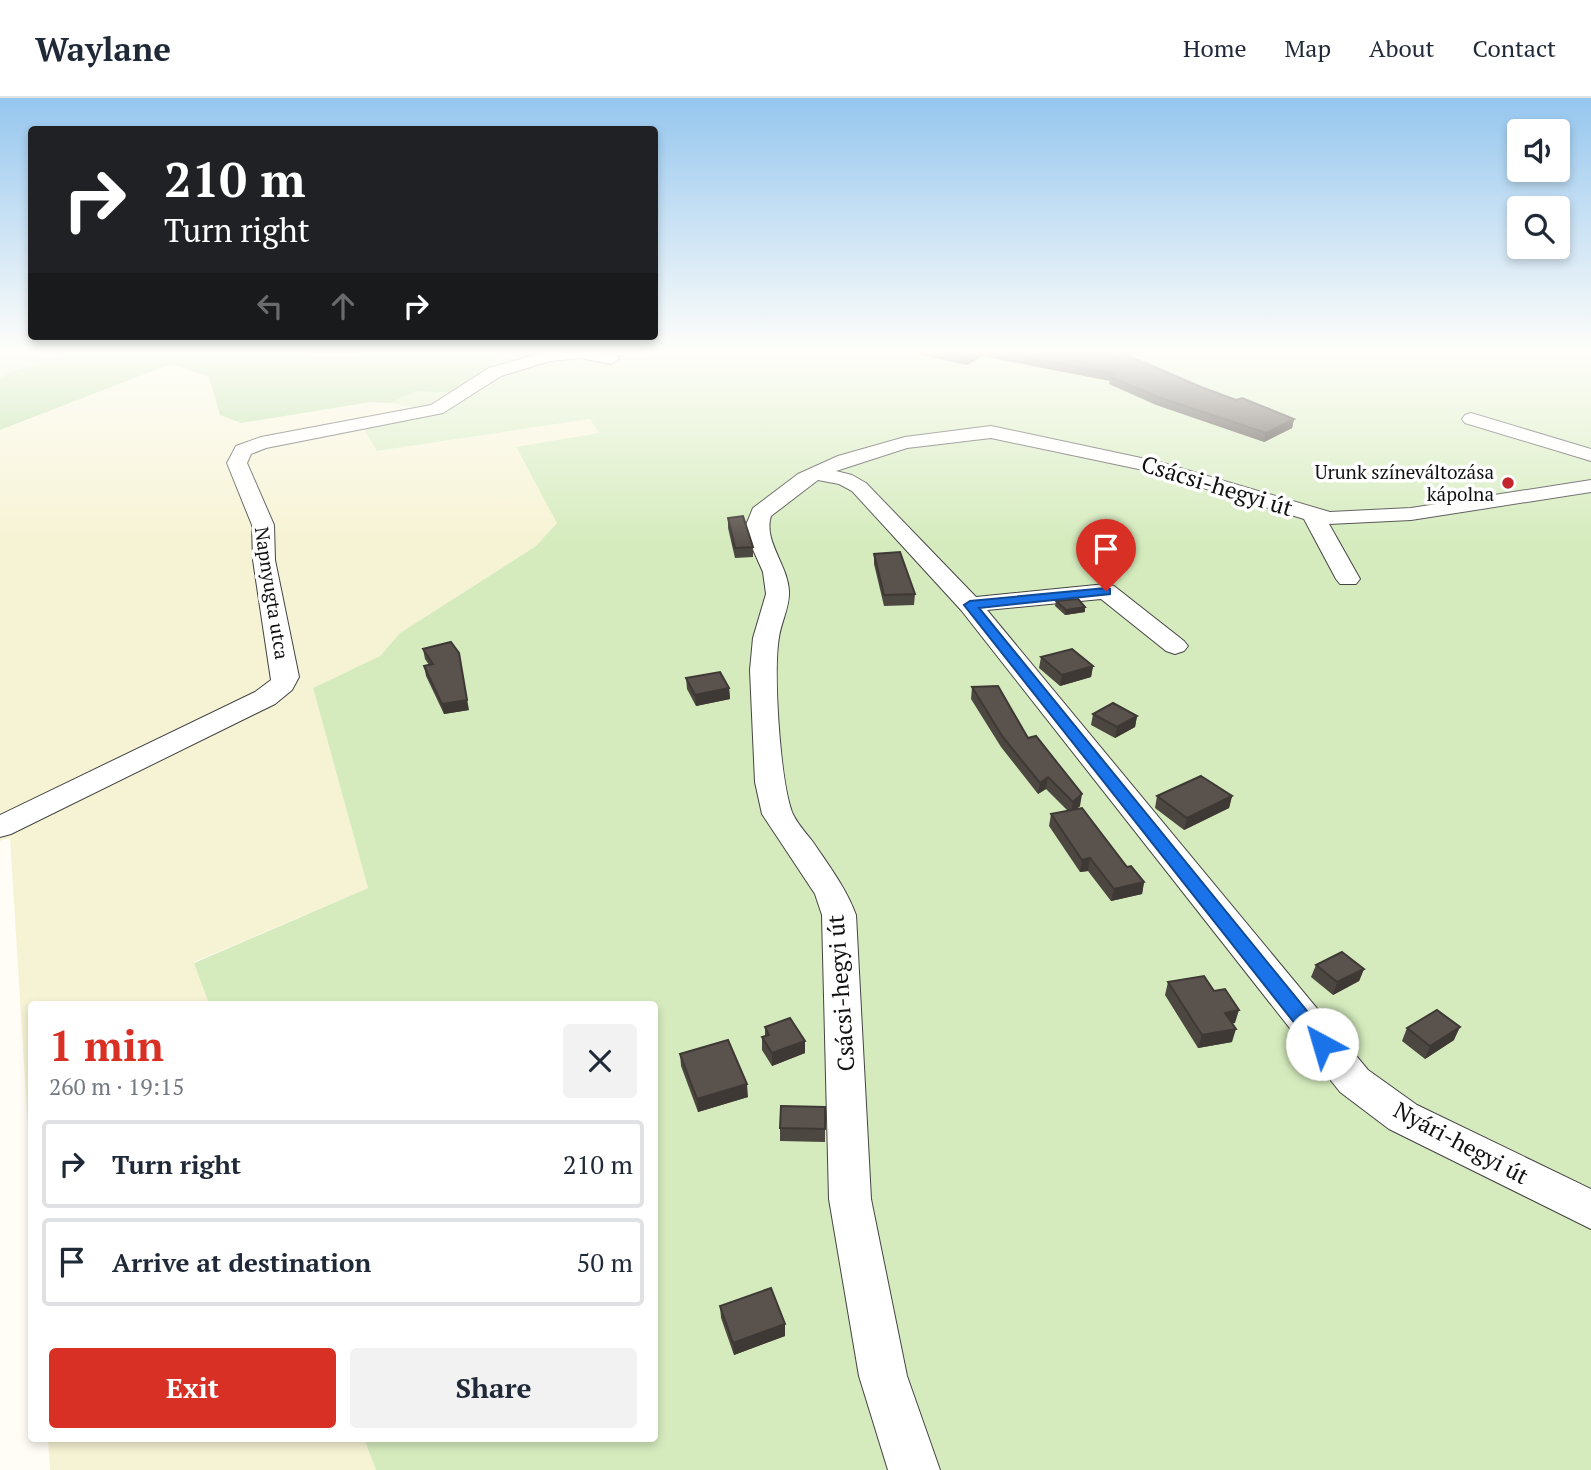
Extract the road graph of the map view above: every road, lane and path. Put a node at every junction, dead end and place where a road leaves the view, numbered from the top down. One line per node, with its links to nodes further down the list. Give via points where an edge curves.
1 (411, 414): 10 (street, Napnyugta utca, via 243,450 237,463 263,525 264,560 286,677 283,684 265,698)
2 (1471, 419): 3 (street)
3 (1591, 455)
4 (815, 473): 6 (street, Csácsi-hegyi út, via 845,460 928,438 1008,433 1153,466); 8 (street, Nyári-hegyi út, via 859,487); 12 (street, Csácsi-hegyi út, via 761,513 757,525 775,572 778,594 763,670 769,782 777,814 831,893 839,915 850,1199 883,1376)
5 (1591, 486): 6 (street, Csácsi-hegyi út, via 1411,514 1345,519)
6 (1313, 515): 7 (street)
7 (1348, 579)
8 (970, 605): 9 (street, via 1106,591); 11 (street, Nyári-hegyi út, via 1354,1081 1403,1117)
9 (1175, 646)
10 (0, 827)
11 (1591, 1210)
12 (914, 1470)

